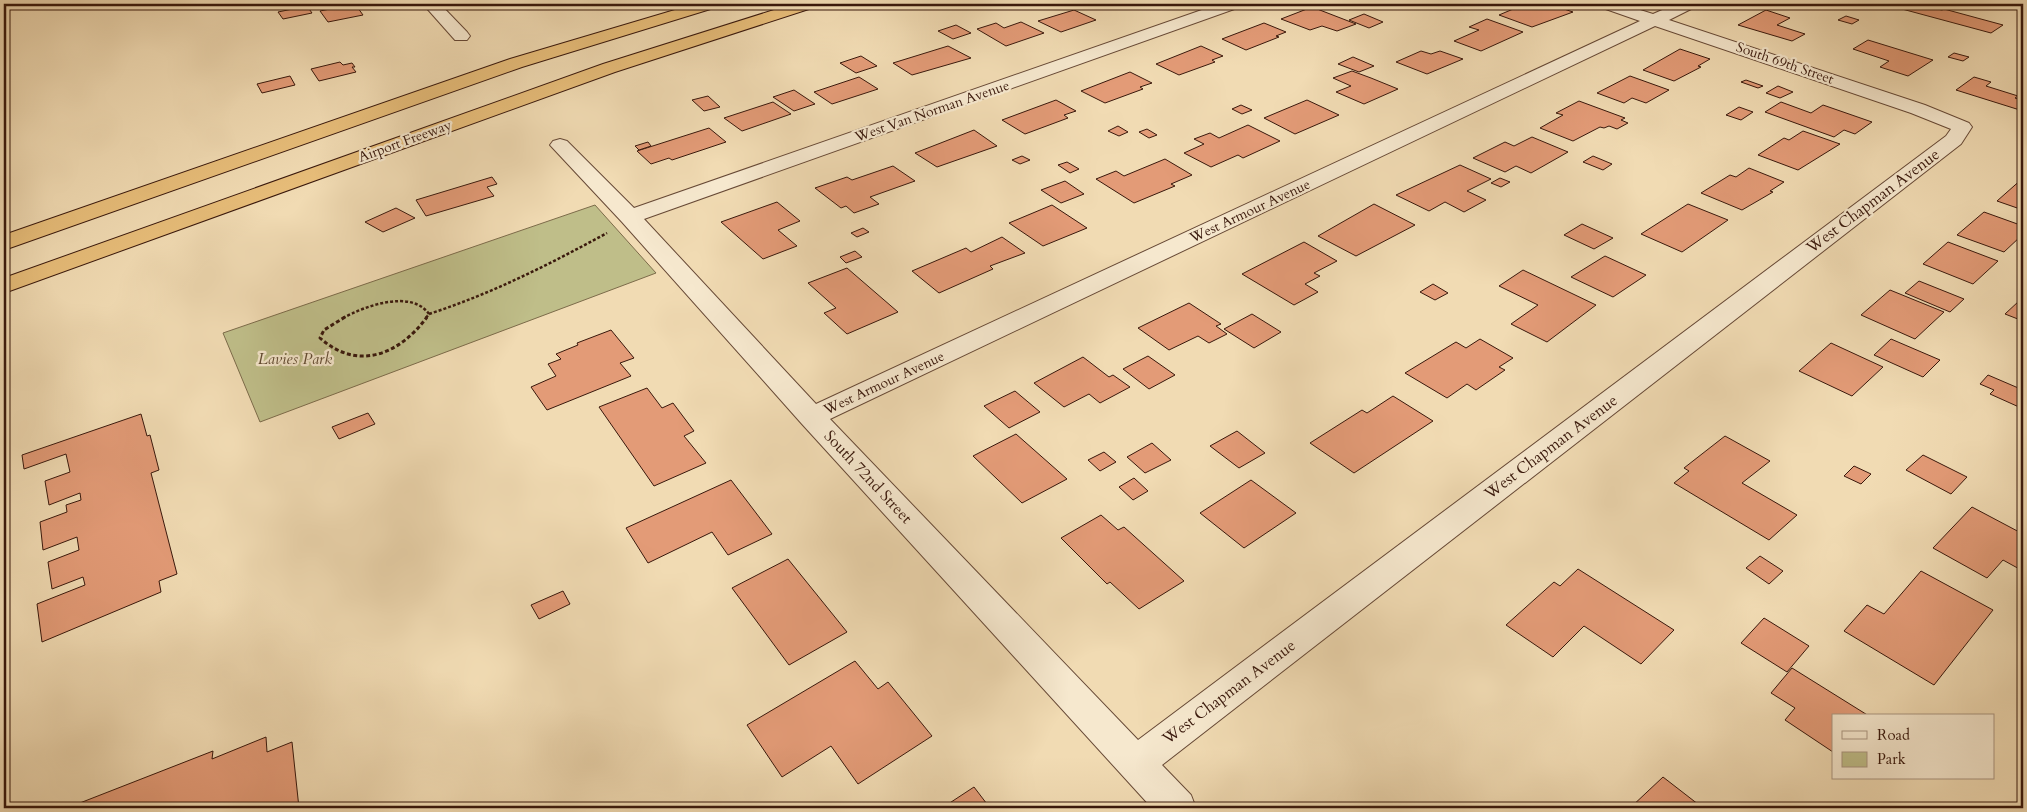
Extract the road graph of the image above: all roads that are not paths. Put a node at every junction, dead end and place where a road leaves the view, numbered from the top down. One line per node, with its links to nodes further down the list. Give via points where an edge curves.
1 (431, 4): 8 (street)
2 (711, 4): 9 (highway, via 516,64)
3 (809, 4): 12 (highway, Airport Freeway, via 609,68)
4 (1234, 4): 13 (street, West Van Norman Avenue)
5 (1606, 4): 7 (street, South 69th Street)
6 (1689, 4): 7 (street, West Armour Avenue)
7 (1656, 20): 10 (street, South 69th Street, via 1918,108); 18 (street, West Armour Avenue)
8 (461, 36)
9 (356, 120): 14 (highway, via 269,138); 15 (highway)
10 (1962, 127): 19 (street, West Chapman Avenue, via 1954,140)
11 (560, 145): 13 (street, South 72nd Street)
12 (254, 194): 16 (highway, Airport Freeway); 17 (highway, via 101,267)
13 (630, 217): 18 (street, South 72nd Street)
14 (4, 223)
15 (4, 243)
16 (4, 286)
17 (4, 305)
18 (812, 417): 19 (street, South 72nd Street)
19 (1136, 763): 20 (street, South 72nd Street)
20 (1177, 808)

